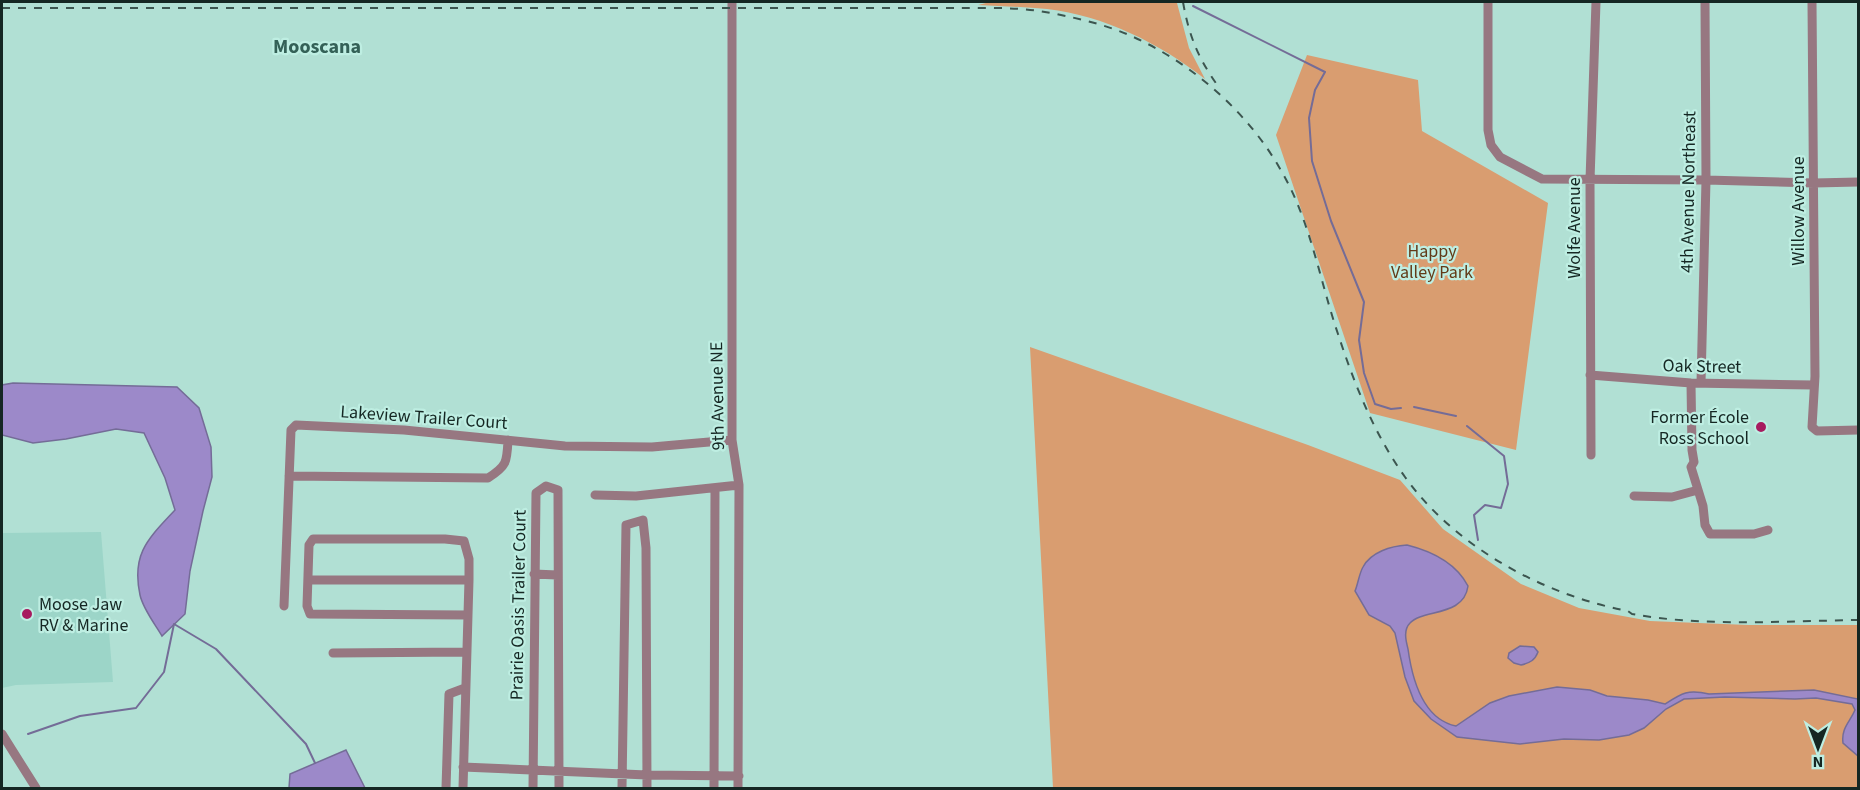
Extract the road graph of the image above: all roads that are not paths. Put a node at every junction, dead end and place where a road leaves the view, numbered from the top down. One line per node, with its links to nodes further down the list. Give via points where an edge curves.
1 (732, 2): 15 (street, 9th Avenue NE)
2 (1488, 2): 6 (street, via 1491,145 1500,157 1542,179)
3 (1596, 2): 6 (street, Wolfe Avenue)
4 (1705, 2): 7 (street, 4th Avenue Northeast)
5 (1812, 2): 9 (street, Willow Avenue)
6 (1590, 180): 7 (street); 10 (street, Wolfe Avenue)
7 (1706, 180): 9 (street); 11 (street, 4th Avenue Northeast)
8 (1858, 182): 9 (street)
9 (1814, 183): 12 (street, Willow Avenue)
10 (1590, 375): 11 (street, Oak Street); 16 (street, Wolfe Avenue)
11 (1696, 383): 12 (street, Oak Street); 20 (street, 4th Avenue Northeast, via 1691,467)
12 (1813, 385): 13 (street, Willow Avenue, via 1812,427 1817,431)
13 (1858, 430)
14 (508, 440): 15 (street, Lakeview Trailer Court, via 566,446 652,447); 17 (street, via 507,460 501,470 488,478); 17 (street, Lakeview Trailer Court, via 296,425 291,430)
15 (732, 440): 18 (street, 9th Avenue NE)
16 (1591, 455)
17 (289, 476): 30 (street, Lakeview Trailer Court)
18 (739, 485): 19 (street); 42 (street, 9th Avenue NE)
19 (715, 488): 21 (street, via 636,496); 41 (street)
20 (1698, 490): 22 (street, via 1672,496); 23 (street, 4th Avenue Northeast, via 1710,534 1754,534)
21 (595, 495)
22 (1634, 496)
23 (1768, 530)
24 (534, 574): 25 (street); 25 (street, Prairie Oasis Trailer Court, via 536,493 546,486 558,490); 37 (street, Prairie Oasis Trailer Court)
25 (557, 575): 38 (street, Prairie Oasis Trailer Court)
26 (625, 575): 27 (street); 27 (street, via 626,525 643,520); 39 (street)
27 (646, 575): 40 (street)
28 (308, 580): 29 (street); 29 (street, via 309,545 314,539 445,538 464,541); 31 (street, via 310,614)
29 (469, 580): 31 (street)
30 (284, 606)
31 (468, 615): 32 (street)
32 (466, 652): 33 (street); 34 (street)
33 (333, 653)
34 (465, 688): 36 (street); 44 (street, via 449,694)
35 (2, 734): 43 (street)
36 (463, 767): 37 (street); 45 (street)
37 (533, 770): 38 (street); 46 (street, Prairie Oasis Trailer Court)
38 (559, 771): 39 (street); 47 (street, Prairie Oasis Trailer Court)
39 (621, 773): 40 (street); 48 (street)
40 (647, 775): 41 (street); 49 (street)
41 (714, 776): 42 (street); 50 (street)
42 (739, 776): 51 (street, 9th Avenue NE)
43 (36, 789)
44 (446, 789)
45 (463, 789)
46 (533, 789)
47 (559, 789)
48 (622, 789)
49 (647, 789)
50 (714, 789)
51 (738, 789)

